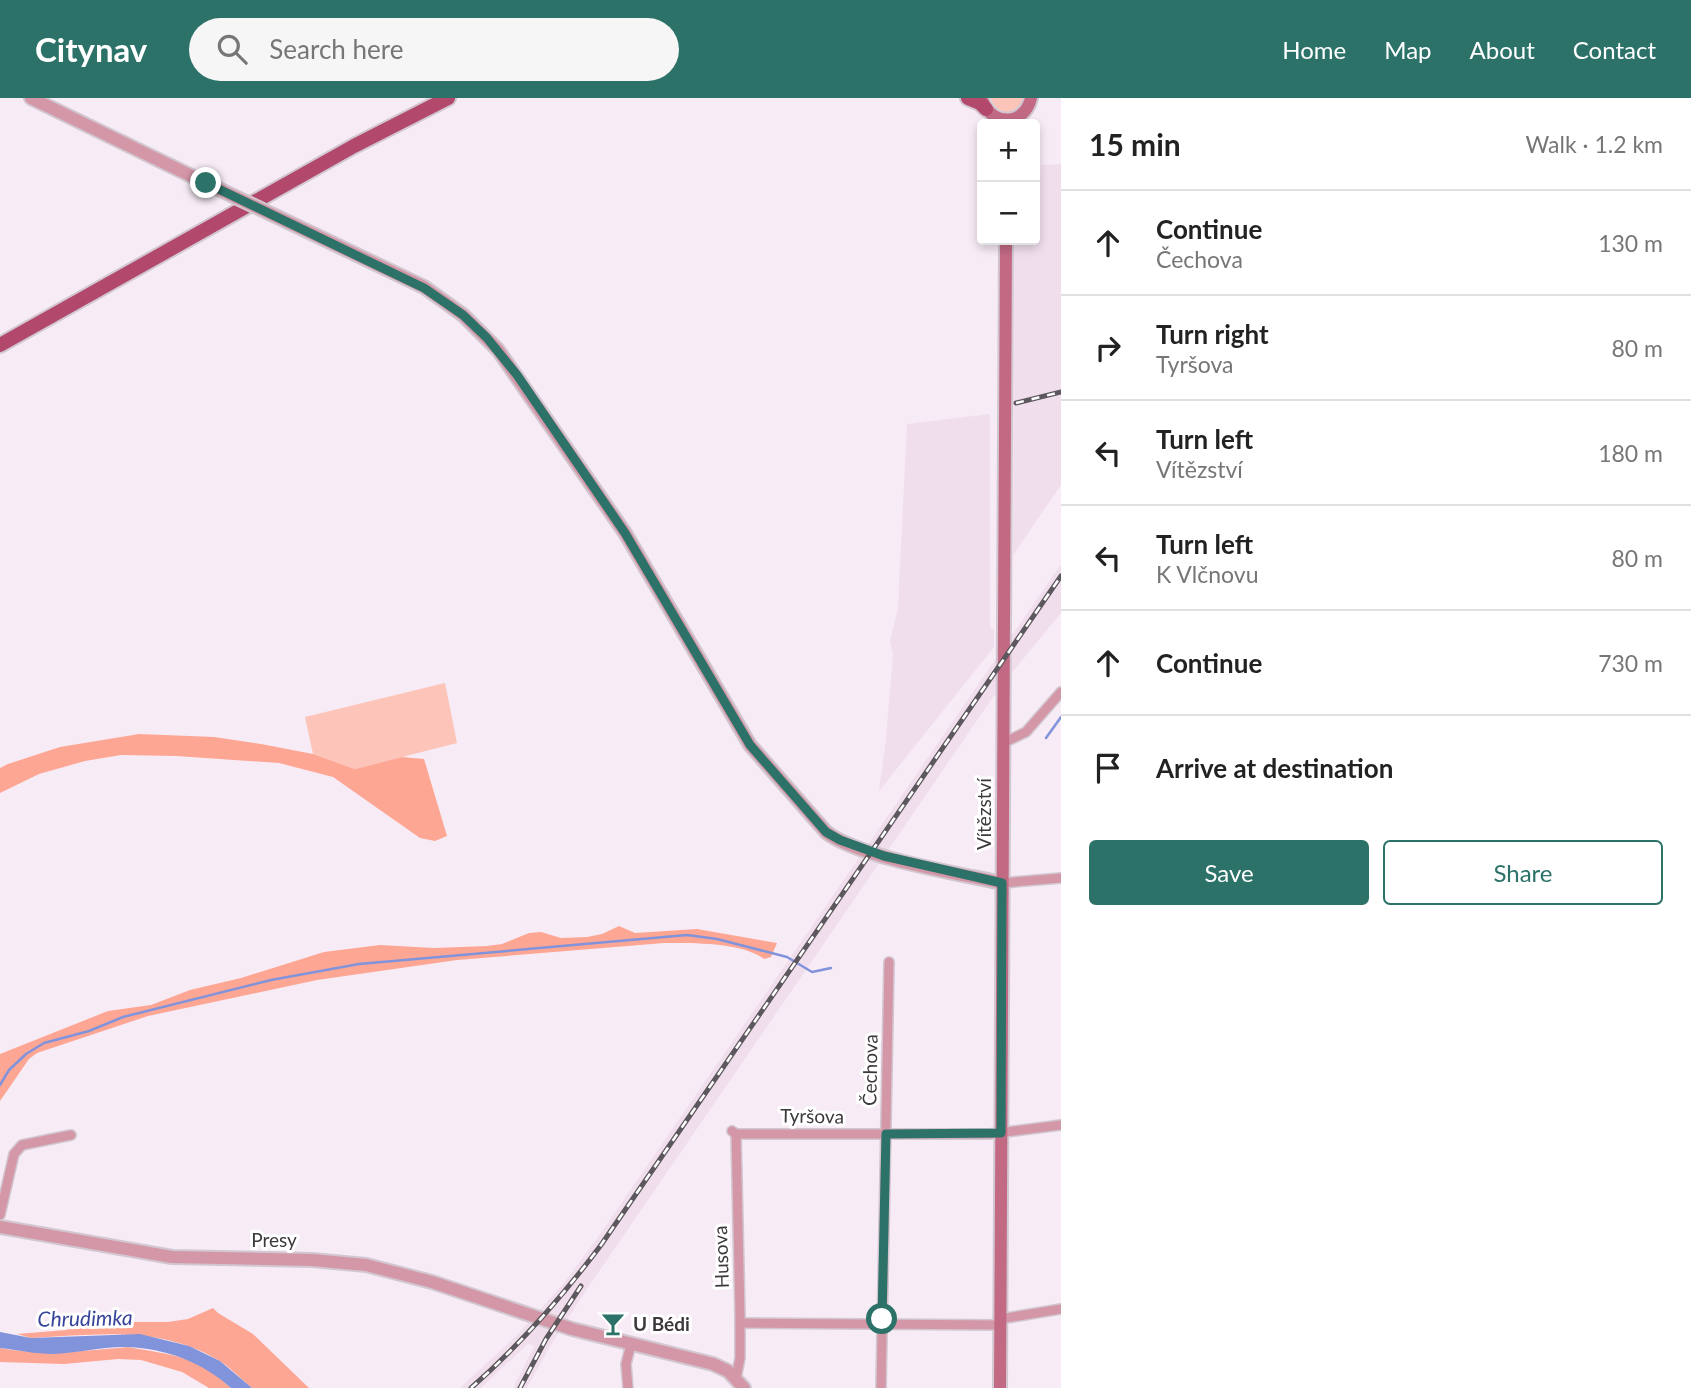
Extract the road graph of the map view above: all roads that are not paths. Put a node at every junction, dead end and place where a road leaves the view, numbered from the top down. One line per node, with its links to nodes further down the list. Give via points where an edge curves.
1 (31, 98): 12 (street, bridge, via 424,288 463,315 517,375 625,533 759,757 831,835 872,852)
2 (448, 98): 8 (main road)
3 (968, 98): 5 (main road)
4 (1031, 98): 6 (main road)
5 (990, 112)
6 (1017, 119)
7 (1006, 245): 10 (main road, Vítězství)
8 (0, 345)
9 (1061, 692): 10 (street, via 1026,732)
10 (1003, 743): 12 (main road, Vítězství)
11 (1061, 878): 12 (street)
12 (1002, 883): 16 (main road, Vítězství)
13 (889, 962): 17 (street, Čechova)
14 (1061, 1125): 16 (street, Tyršova)
15 (734, 1133): 17 (street, Tyršova); 23 (street, Husova)
16 (1001, 1133): 17 (street, Tyršova); 22 (main road, Vítězství)
17 (886, 1134): 24 (street, Čechova)
18 (71, 1135): 19 (street, via 18,1149)
19 (0, 1215)
20 (0, 1227): 25 (street, Presy, via 172,1257 366,1265)
21 (1061, 1309): 22 (street)
22 (1000, 1322): 24 (street); 29 (main road, Vítězství)
23 (740, 1323): 24 (street); 26 (street, Husova)
24 (881, 1324): 28 (street, Čechova)
25 (631, 1344): 26 (street, Presy, via 713,1364); 27 (street, via 626,1364)
26 (740, 1383)
27 (628, 1388)
28 (881, 1388)
29 (1000, 1388)

